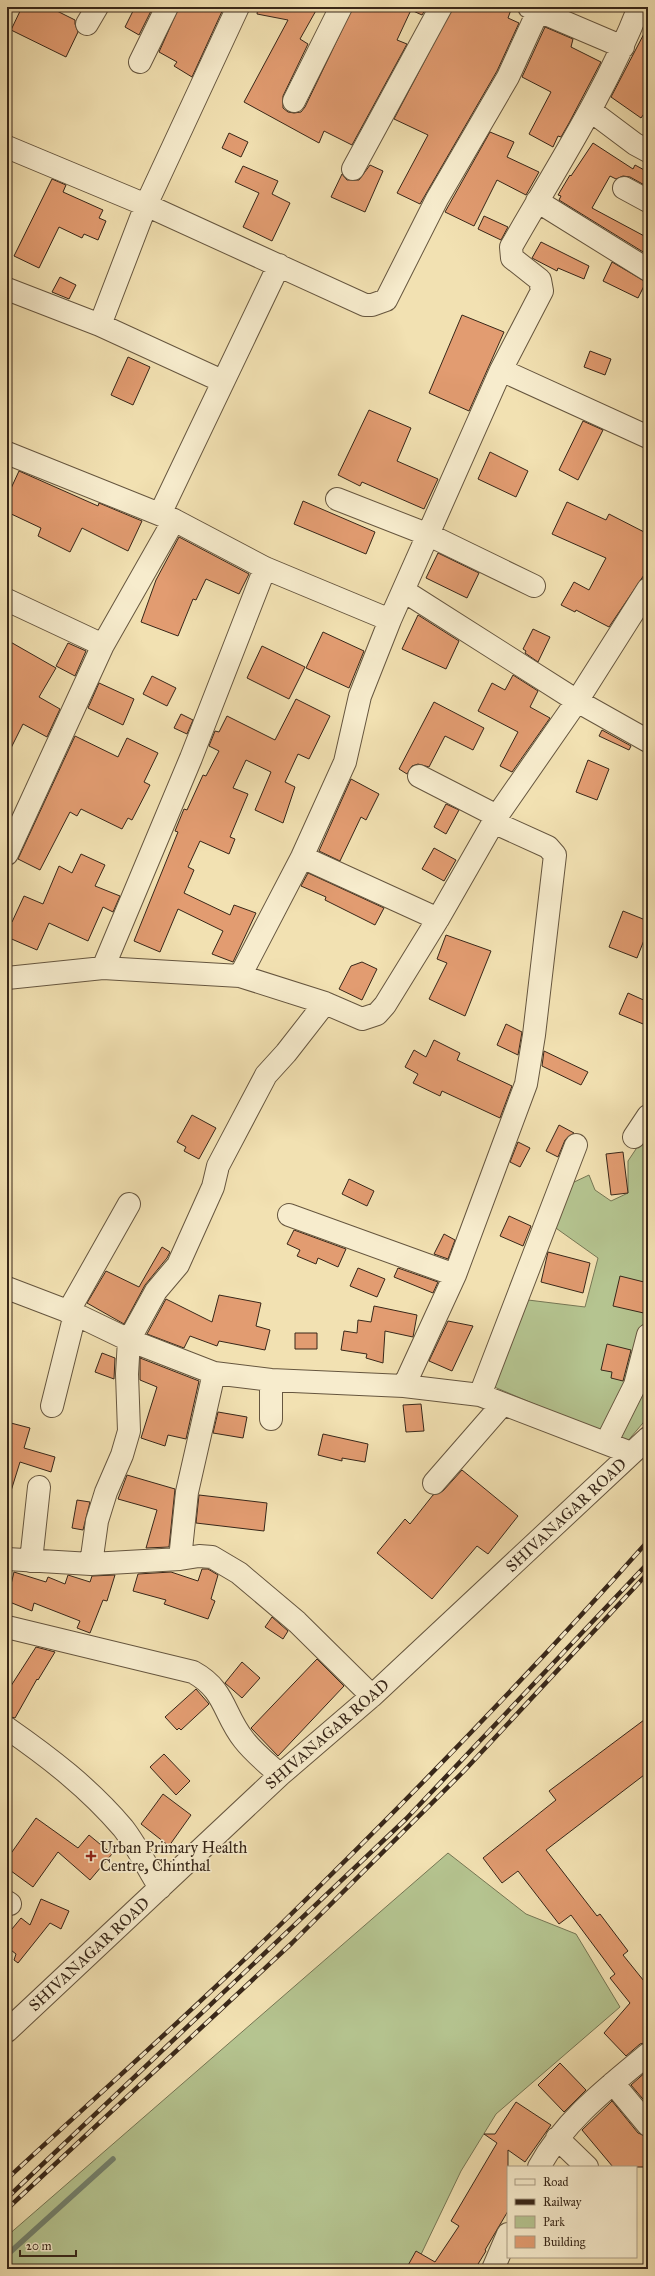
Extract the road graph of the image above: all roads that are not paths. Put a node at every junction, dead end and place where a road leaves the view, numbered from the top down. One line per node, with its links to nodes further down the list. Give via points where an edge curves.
1 (167, 7): 8 (street)
2 (238, 7): 17 (street)
3 (341, 7): 9 (street)
4 (441, 7): 13 (street)
5 (639, 7): 7 (street)
6 (536, 8): 7 (street); 18 (street, via 508,77 437,199 386,300 365,305)
7 (623, 47): 10 (street)
8 (140, 62)
9 (294, 101)
10 (591, 111): 12 (street); 15 (street)
11 (7, 147): 17 (street)
12 (648, 151)
13 (353, 169)
14 (624, 188): 16 (street)
15 (537, 201): 19 (street); 22 (street, via 511,247 512,258 540,280 542,290)
16 (648, 201)
17 (146, 205): 18 (street); 21 (street)
18 (279, 265): 23 (street)
19 (648, 270)
20 (7, 290): 21 (street)
21 (100, 325): 23 (street)
22 (502, 370): 24 (street); 28 (street)
23 (222, 381): 27 (street)
24 (648, 437)
25 (7, 453): 27 (street)
26 (337, 499): 28 (street)
27 (167, 517): 29 (street); 35 (street)
28 (429, 535): 30 (street); 32 (street)
29 (265, 568): 34 (street); 43 (street, via 191,758)
30 (534, 586)
31 (648, 589): 36 (street)
32 (404, 591): 34 (street); 36 (street)
33 (7, 600): 35 (street)
34 (390, 620): 41 (street, via 360,696 345,762)
35 (103, 645): 40 (street)
36 (577, 701): 37 (street); 39 (street)
37 (648, 740)
38 (419, 776): 39 (street)
39 (495, 819): 42 (street); 52 (street, via 553,850 554,860 526,1084)
40 (7, 854)
41 (302, 857): 42 (street); 44 (street)
42 (438, 919): 46 (street, via 377,1014 362,1019)
43 (103, 968): 44 (street); 45 (street)
44 (240, 976): 46 (street)
45 (7, 978)
46 (325, 1003): 56 (street, via 266,1075 218,1166 213,1187 178,1265 156,1291)
47 (648, 1116): 48 (street)
48 (634, 1137)
49 (576, 1145): 60 (street)
50 (129, 1204): 54 (street)
51 (289, 1215): 52 (street)
52 (455, 1275): 59 (street)
53 (7, 1288): 54 (street)
54 (72, 1313): 56 (street); 61 (street)
55 (648, 1335): 65 (street, via 635,1385)
56 (129, 1340): 57 (street); 72 (street, via 128,1431 122,1455 97,1521)
57 (214, 1373): 58 (street); 70 (street, via 187,1492)
58 (271, 1380): 59 (street); 63 (street)
59 (404, 1386): 60 (street)
60 (480, 1396): 62 (street)
61 (52, 1406)
62 (502, 1406): 65 (street); 67 (street)
63 (271, 1419)
64 (648, 1438): 66 (street, SHIVANAGAR ROAD)
65 (606, 1443): 66 (street)
66 (631, 1453): 74 (street, SHIVANAGAR ROAD)
67 (434, 1482)
68 (39, 1487): 71 (street)
69 (7, 1559): 71 (street)
70 (180, 1559): 72 (street); 74 (street, via 212,1557 226,1563 297,1622)
71 (31, 1561): 72 (street)
72 (91, 1564)
73 (7, 1627): 76 (street, via 198,1675 212,1685 220,1695 232,1724 245,1742)
74 (372, 1696): 76 (street, SHIVANAGAR ROAD)
75 (7, 1728): 77 (street, via 61,1766 94,1796 124,1830)
76 (280, 1775): 77 (street, SHIVANAGAR ROAD)
77 (160, 1888): 78 (street, SHIVANAGAR ROAD)
78 (7, 2031)
79 (648, 2054): 80 (street)
80 (612, 2083): 81 (street); 82 (street, via 572,2120)
81 (648, 2125)
82 (557, 2138): 83 (street); 84 (street)
83 (540, 2166)
84 (586, 2166)
85 (507, 2236): 86 (street)
86 (493, 2269)

